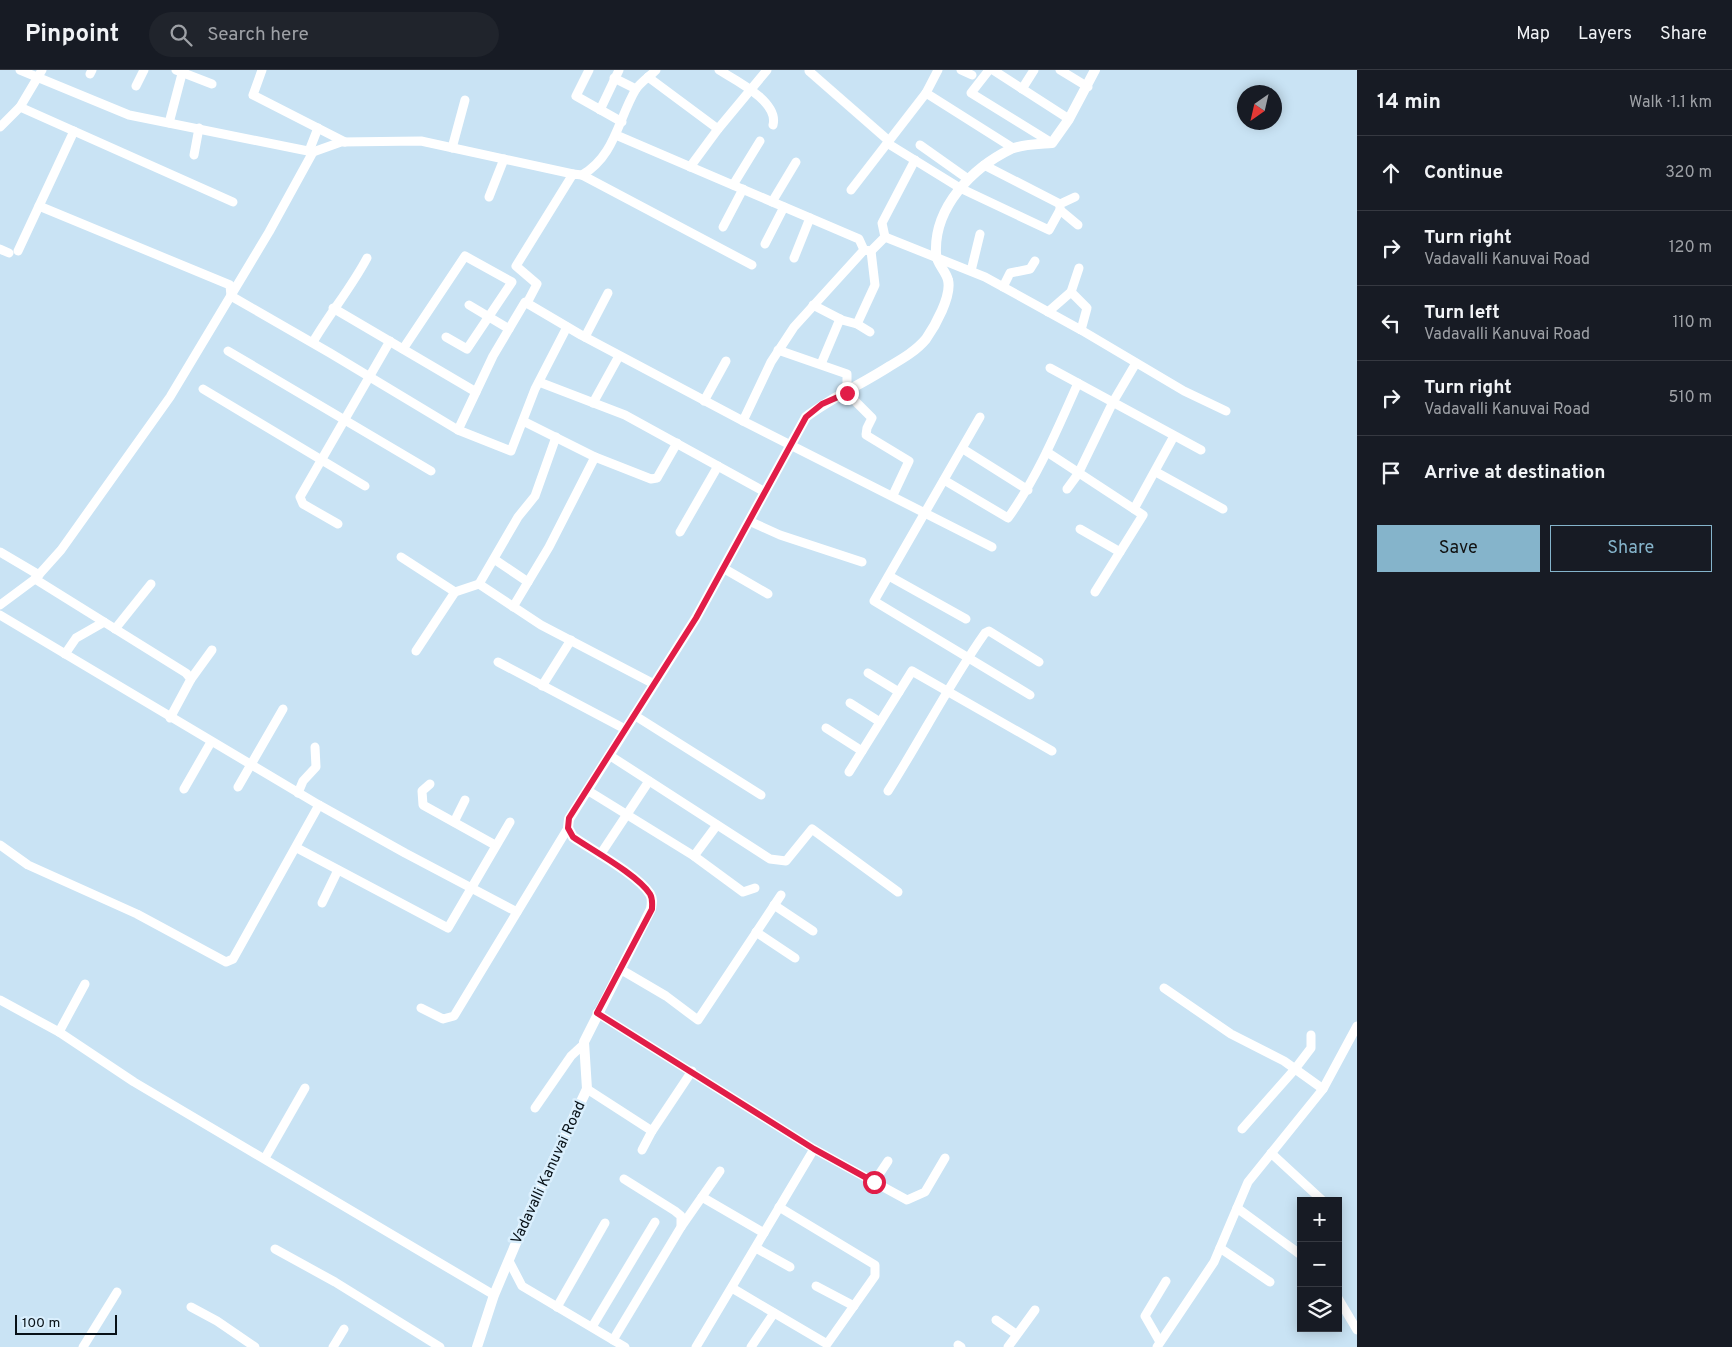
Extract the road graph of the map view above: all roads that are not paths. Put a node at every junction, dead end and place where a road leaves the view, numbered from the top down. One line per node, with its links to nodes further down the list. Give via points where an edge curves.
1 (20, 70): 17 (street)
2 (144, 70): 22 (street)
3 (262, 70): 37 (street, via 253,95)
4 (589, 70): 30 (street, via 576,96)
5 (656, 70): 20 (street)
6 (719, 70): 26 (street)
7 (767, 70): 26 (street)
8 (809, 70): 43 (street)
9 (938, 70): 27 (street)
10 (961, 70): 19 (street)
11 (989, 70): 44 (street, via 971,93)
12 (993, 70): 25 (street)
13 (1034, 70): 25 (street)
14 (1060, 70): 23 (street)
15 (1095, 70): 23 (street)
16 (180, 71): 21 (street); 33 (street)
17 (40, 74): 29 (street); 33 (street, via 130,115)
18 (617, 74): 24 (street); 30 (street)
19 (972, 75)
20 (648, 77): 24 (street); 38 (street)
21 (212, 84)
22 (136, 86)
23 (1088, 87): 31 (street)
24 (636, 89): 32 (street)
25 (1022, 89): 31 (street)
26 (750, 90): 34 (street, via 771,108 775,118); 38 (street)
27 (926, 93): 43 (street); 47 (street)
28 (465, 100): 46 (street)
29 (20, 107): 35 (street); 39 (street)
30 (600, 110): 32 (street)
31 (1069, 119): 44 (street)
32 (622, 122): 40 (street)
33 (170, 123): 36 (street)
34 (773, 126)
35 (0, 127)
36 (199, 128): 48 (street); 49 (street)
37 (318, 128): 42 (street); 48 (street)
38 (718, 129): 54 (street)
39 (74, 131): 63 (street); 65 (street)
40 (616, 135): 54 (street); 55 (street, via 602,159)
41 (760, 141): 57 (street)
42 (345, 142): 46 (street, via 421,141); 48 (street)
43 (888, 142): 51 (street); 60 (street)
44 (1052, 143): 47 (street)
45 (920, 145): 56 (street)
46 (452, 148): 50 (street)
47 (1013, 148): 53 (street)
48 (311, 151): 86 (street)
49 (194, 155)
50 (504, 159): 55 (street); 62 (street)
51 (915, 160): 58 (street); 72 (street, via 882,223)
52 (796, 162): 64 (street)
53 (984, 165): 56 (street); 67 (street)
54 (690, 167): 57 (street)
55 (578, 174): 80 (street); 87 (street, via 516,266 537,284)
56 (968, 180): 58 (street)
57 (733, 185): 59 (street)
58 (960, 188): 67 (street, via 1049,230); 76 (street, via 938,225)
59 (743, 189): 64 (street); 70 (street)
60 (851, 190)
61 (1075, 196): 67 (street)
62 (489, 197)
63 (233, 202)
64 (772, 202): 66 (street)
65 (39, 206): 74 (street, via 14,252); 86 (street, via 230,285)
66 (784, 207): 68 (street); 73 (street)
67 (1060, 207): 69 (street)
68 (810, 218): 75 (street, via 859,239); 78 (street)
69 (1078, 225)
70 (723, 227)
71 (980, 234): 82 (street)
72 (885, 237): 75 (street); 76 (street)
73 (765, 244)
74 (0, 249)
75 (867, 250): 89 (street); 94 (street, via 875,285)
76 (935, 255): 82 (street); 116 (street, via 948,281 947,300 926,339 909,354)
77 (367, 258): 90 (street, via 352,286)
78 (794, 258)
79 (1035, 261): 83 (street, via 1030,268 1010,273)
80 (752, 265)
81 (1079, 268): 84 (street)
82 (971, 271): 83 (street)
83 (1003, 287): 91 (street)
84 (1071, 292): 91 (street); 97 (street, via 1087,308)
85 (608, 293): 100 (street)
86 (231, 296): 102 (street); 160 (street, via 170,397 61,550)
87 (527, 303): 95 (street); 96 (street)
88 (469, 305): 92 (street)
89 (813, 305): 93 (street); 104 (street)
90 (333, 308): 101 (street); 102 (street)
91 (1048, 312): 97 (street)
92 (489, 317): 96 (street); 99 (street, via 467,349); 103 (street, via 512,282 466,256)
93 (840, 320): 94 (street); 109 (street)
94 (857, 324): 98 (street)
95 (567, 327): 100 (street); 112 (street)
96 (509, 329): 115 (street)
97 (1081, 330): 108 (street)
98 (870, 332)
99 (446, 337)
100 (585, 337): 106 (street)
101 (390, 341): 103 (street); 111 (street)
102 (313, 342): 111 (street)
103 (403, 349): 115 (street)
104 (778, 350): 109 (street); 124 (street)
105 (228, 351): 122 (street)
106 (619, 356): 117 (street); 119 (street)
107 (726, 361): 117 (street)
108 (1136, 363): 118 (street); 120 (street)
109 (821, 364): 116 (street, via 847,374)
110 (1050, 368): 113 (street)
111 (369, 377): 122 (street); 125 (street)
112 (539, 382): 119 (street); 123 (street)
113 (1078, 383): 118 (street); 132 (street)
114 (203, 389): 134 (street)
115 (476, 392): 125 (street)
116 (847, 393): 129 (street, via 822,404 806,417); 144 (street, via 872,418 866,435 909,461)
117 (704, 401): 124 (street)
118 (1113, 402): 126 (street); 138 (street)
119 (593, 403): 128 (street, via 625,415)
120 (1226, 412)
121 (980, 418): 130 (street)
122 (344, 420): 134 (street); 136 (street)
123 (523, 421): 125 (street, via 511,451); 127 (street)
124 (743, 421): 129 (street)
125 (458, 430)
126 (1174, 436): 131 (street); 137 (street)
127 (556, 437): 133 (street); 156 (street, via 535,496 518,517)
128 (677, 443): 133 (street, via 657,478 651,479); 135 (street)
129 (790, 445): 143 (street); 144 (street)
130 (963, 449): 139 (street); 142 (street)
131 (1201, 450)
132 (1047, 452): 138 (street); 142 (street)
133 (595, 457): 161 (street)
134 (321, 461): 140 (street); 149 (street, via 300,501)
135 (718, 466): 143 (street); 151 (street)
136 (431, 471)
137 (1156, 472): 145 (street); 146 (street)
138 (1078, 474): 141 (street); 145 (street)
139 (944, 480): 142 (street, via 1008,518); 147 (street)
140 (365, 486)
141 (1067, 489)
142 (1028, 490)
143 (765, 492): 148 (street)
144 (892, 495): 147 (street)
145 (1134, 509): 154 (street, via 1143,515)
146 (1224, 509)
147 (925, 512): 152 (street); 159 (street)
148 (749, 521): 157 (street, via 780,535); 158 (street)
149 (338, 524)
150 (1080, 529): 154 (street)
151 (680, 532)
152 (992, 547)
153 (0, 552): 160 (street)
154 (1120, 552): 165 (street)
155 (401, 557): 164 (street)
156 (494, 560): 161 (street); 163 (street)
157 (862, 562)
158 (723, 568): 166 (street); 182 (street)
159 (889, 576): 170 (street); 177 (street, via 874,601)
160 (37, 577): 167 (street); 171 (street)
161 (528, 582): 168 (street)
162 (151, 584): 172 (street)
163 (480, 584): 164 (street); 168 (street)
164 (455, 592): 175 (street)
165 (1095, 592)
166 (768, 594)
167 (0, 605)
168 (513, 607): 173 (street)
169 (0, 615): 176 (street)
170 (966, 619)
171 (104, 622): 172 (street); 176 (street, via 76,638)
172 (116, 629): 181 (street)
173 (571, 640): 182 (street); 183 (street)
174 (212, 650): 181 (street)
175 (416, 652)
176 (65, 654): 190 (street)
177 (968, 658): 179 (street, via 989,631); 184 (street); 186 (street)
178 (498, 662): 183 (street)
179 (1040, 662)
180 (868, 673): 185 (street)
181 (191, 679): 190 (street)
182 (654, 684): 189 (street)
183 (542, 686): 193 (street)
184 (947, 691): 185 (street, via 912,671); 196 (street); 206 (street)
185 (899, 692): 191 (street)
186 (1030, 695)
187 (850, 702): 191 (street)
188 (282, 709): 199 (street)
189 (634, 715): 193 (street); 208 (street)
190 (170, 718): 194 (street)
191 (880, 722): 197 (street)
192 (826, 728): 197 (street)
193 (625, 729): 198 (street)
194 (211, 742): 199 (street); 204 (street)
195 (315, 747): 207 (street, via 316,767 303,781)
196 (1052, 750)
197 (862, 751): 200 (street)
198 (609, 755): 201 (street); 205 (street)
199 (250, 765): 203 (street); 207 (street)
200 (848, 772)
201 (649, 781): 211 (street); 214 (street)
202 (430, 784): 212 (street, via 422,792 423,805)
203 (238, 787)
204 (184, 789)
205 (587, 790): 211 (street); 215 (street, via 569,818)
206 (888, 791)
207 (298, 793): 210 (street)
208 (761, 795)
209 (465, 800): 212 (street)
210 (319, 805): 218 (street); 222 (street)
211 (628, 814): 219 (street); 220 (street)
212 (454, 822): 217 (street)
213 (510, 822): 217 (street)
214 (717, 825): 220 (street); 224 (street, via 770,859 786,861 812,829)
215 (568, 828): 219 (street, Vadavalli Kanuvai Road, via 573,837); 228 (street)
216 (0, 845): 218 (street, via 28,865 137,914 226,962 233,959)
217 (495, 845): 222 (street)
218 (297, 848): 221 (street)
219 (600, 855): 232 (street, Vadavalli Kanuvai Road, via 636,879 653,901 652,909)
220 (694, 856): 223 (street, via 743,892)
221 (338, 870): 222 (street, via 448,928); 226 (street)
222 (471, 888): 228 (street)
223 (755, 888)
224 (898, 892)
225 (781, 895): 227 (street)
226 (322, 903)
227 (774, 905): 229 (street); 230 (street)
228 (517, 912): 236 (street, via 454,1016 443,1019)
229 (813, 931)
230 (756, 932): 231 (street); 232 (street, via 698,1020 666,996)
231 (795, 958)
232 (620, 969): 237 (street, Vadavalli Kanuvai Road)
233 (85, 984): 239 (street)
234 (1164, 988): 242 (street, via 1232,1034)
235 (0, 1000): 239 (street)
236 (422, 1008)
237 (597, 1013): 241 (street, Vadavalli Kanuvai Road); 243 (street)
238 (1357, 1026): 246 (street)
239 (59, 1032): 253 (street, via 134,1082)
240 (1311, 1034): 242 (street, via 1312,1048)
241 (584, 1044): 245 (street, Vadavalli Kanuvai Road); 247 (street, via 571,1056)
242 (1296, 1069): 246 (street); 248 (street)
243 (692, 1071): 249 (street); 250 (street)
244 (305, 1088): 253 (street)
245 (587, 1089): 249 (street); 271 (street, Vadavalli Kanuvai Road)
246 (1323, 1089): 252 (street)
247 (534, 1108)
248 (1242, 1129)
249 (652, 1131): 251 (street)
250 (814, 1149): 258 (street); 261 (street)
251 (642, 1150)
252 (1271, 1153): 260 (street); 262 (street, via 1248,1182)
253 (265, 1158): 280 (street, via 357,1216)
254 (945, 1158): 258 (street, via 925,1192 907,1200)
255 (888, 1161): 258 (street)
256 (720, 1171): 259 (street)
257 (624, 1179): 265 (street, via 681,1216)
258 (874, 1182)
259 (702, 1197): 265 (street); 266 (street)
260 (1319, 1197)
261 (779, 1207): 266 (street); 282 (street, via 875,1265 875,1276)
262 (1237, 1208): 268 (street); 270 (street)
263 (655, 1222): 288 (street)
264 (605, 1223): 284 (street)
265 (682, 1227): 292 (street)
266 (764, 1233): 267 (street)
267 (756, 1248): 272 (street); 278 (street)
268 (1220, 1248): 275 (street); 293 (street)
269 (275, 1249): 297 (street)
270 (1297, 1252)
271 (508, 1261): 273 (street, Vadavalli Kanuvai Road); 276 (street)
272 (790, 1267)
273 (502, 1275): 276 (street); 280 (street, Vadavalli Kanuvai Road)
274 (1166, 1281): 293 (street, via 1145,1316)
275 (1270, 1282)
276 (522, 1286): 284 (street)
277 (816, 1286): 282 (street)
278 (732, 1288): 286 (street); 300 (street)
279 (117, 1292): 294 (street)
280 (494, 1295): 298 (street, Vadavalli Kanuvai Road)
281 (1342, 1305): 290 (street)
282 (854, 1306): 286 (street, via 827,1344)
283 (191, 1307): 295 (street)
284 (557, 1307): 288 (street)
285 (1035, 1310): 291 (street)
286 (774, 1313): 301 (street)
287 (996, 1320): 291 (street)
288 (592, 1327): 292 (street)
289 (344, 1329): 296 (street)
290 (1357, 1330)
291 (1016, 1334): 302 (street)
292 (613, 1340): 299 (street)
293 (1159, 1345)
294 (83, 1347)
295 (255, 1347)
296 (333, 1347)
297 (440, 1347)
298 (477, 1347)
299 (625, 1347)
300 (696, 1347)
301 (751, 1347)
302 (1008, 1347)

